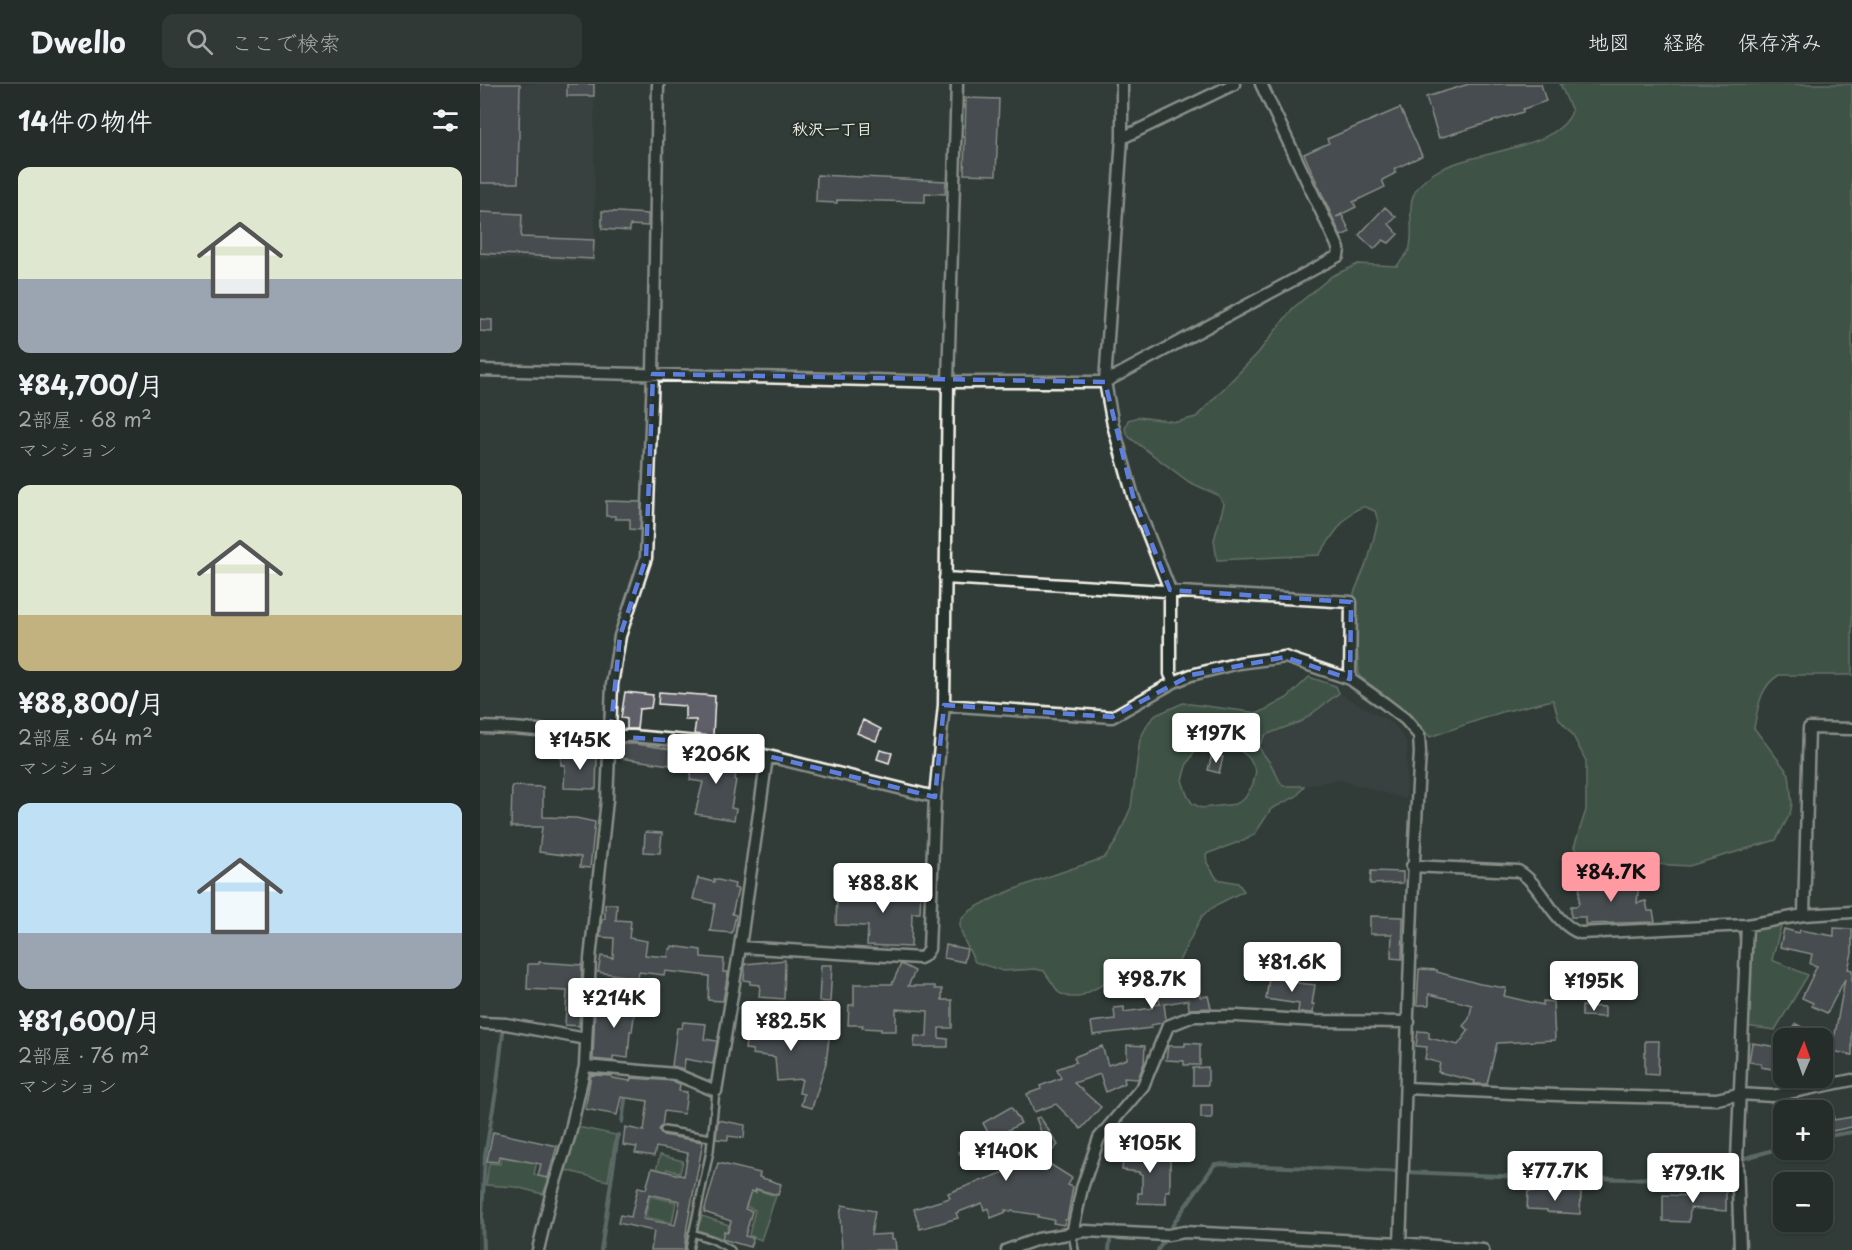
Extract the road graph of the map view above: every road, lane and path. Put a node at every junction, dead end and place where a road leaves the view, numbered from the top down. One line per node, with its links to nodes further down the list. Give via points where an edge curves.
1 (658, 84): 8 (street)
2 (957, 84): 9 (street)
3 (1122, 84): 6 (street)
4 (1234, 84): 6 (street)
5 (1261, 84): 10 (street, via 1339,249 1338,256)
6 (1122, 138): 10 (street)
7 (480, 370): 8 (street)
8 (653, 374): 9 (street); 18 (street, via 646,558 620,636 612,685)
9 (948, 382): 10 (street); 11 (street)
10 (1105, 382): 12 (street, via 1133,496)
11 (945, 578): 12 (street); 15 (street)
12 (1170, 590): 13 (street, via 1351,602); 14 (street, via 1170,674)
13 (1350, 679): 14 (street, via 1285,657 1239,663); 21 (street, via 1405,719 1419,735)
14 (1174, 682): 15 (street, via 1112,717)
15 (944, 705): 20 (street)
16 (480, 728): 18 (street)
17 (1852, 729): 23 (street, via 1809,728)
18 (610, 736): 19 (street, via 719,744); 28 (street)
19 (767, 758): 20 (street); 25 (street)
20 (935, 797): 25 (street, via 930,943 924,956)
21 (1412, 866): 24 (street, via 1518,871 1564,922 1580,933); 26 (street)
22 (1852, 912): 23 (street)
23 (1804, 915): 24 (street)
24 (1747, 925): 33 (street)
25 (740, 947): 32 (street)
26 (1409, 1022): 31 (street); 37 (street, via 1193,1016 1168,1026 1143,1086 1099,1138)
27 (480, 1023): 28 (street)
28 (586, 1039): 29 (street)
29 (585, 1066): 32 (street, via 675,1074); 39 (street)
30 (1852, 1080): 33 (street, via 1773,1096)
31 (1407, 1088): 33 (street, via 1717,1099); 38 (street)
32 (716, 1090): 35 (lane)
33 (1739, 1094): 45 (street)
34 (664, 1130): 35 (lane)
35 (711, 1138): 36 (lane)
36 (692, 1233): 40 (lane); 41 (lane)
37 (1072, 1234): 38 (street, via 1184,1232); 42 (street, via 1038,1239); 43 (lane)
38 (1400, 1247): 44 (street)
39 (538, 1250)
40 (689, 1250)
41 (731, 1250)
42 (1007, 1250)
43 (1075, 1250)
44 (1483, 1250)
45 (1740, 1250)

